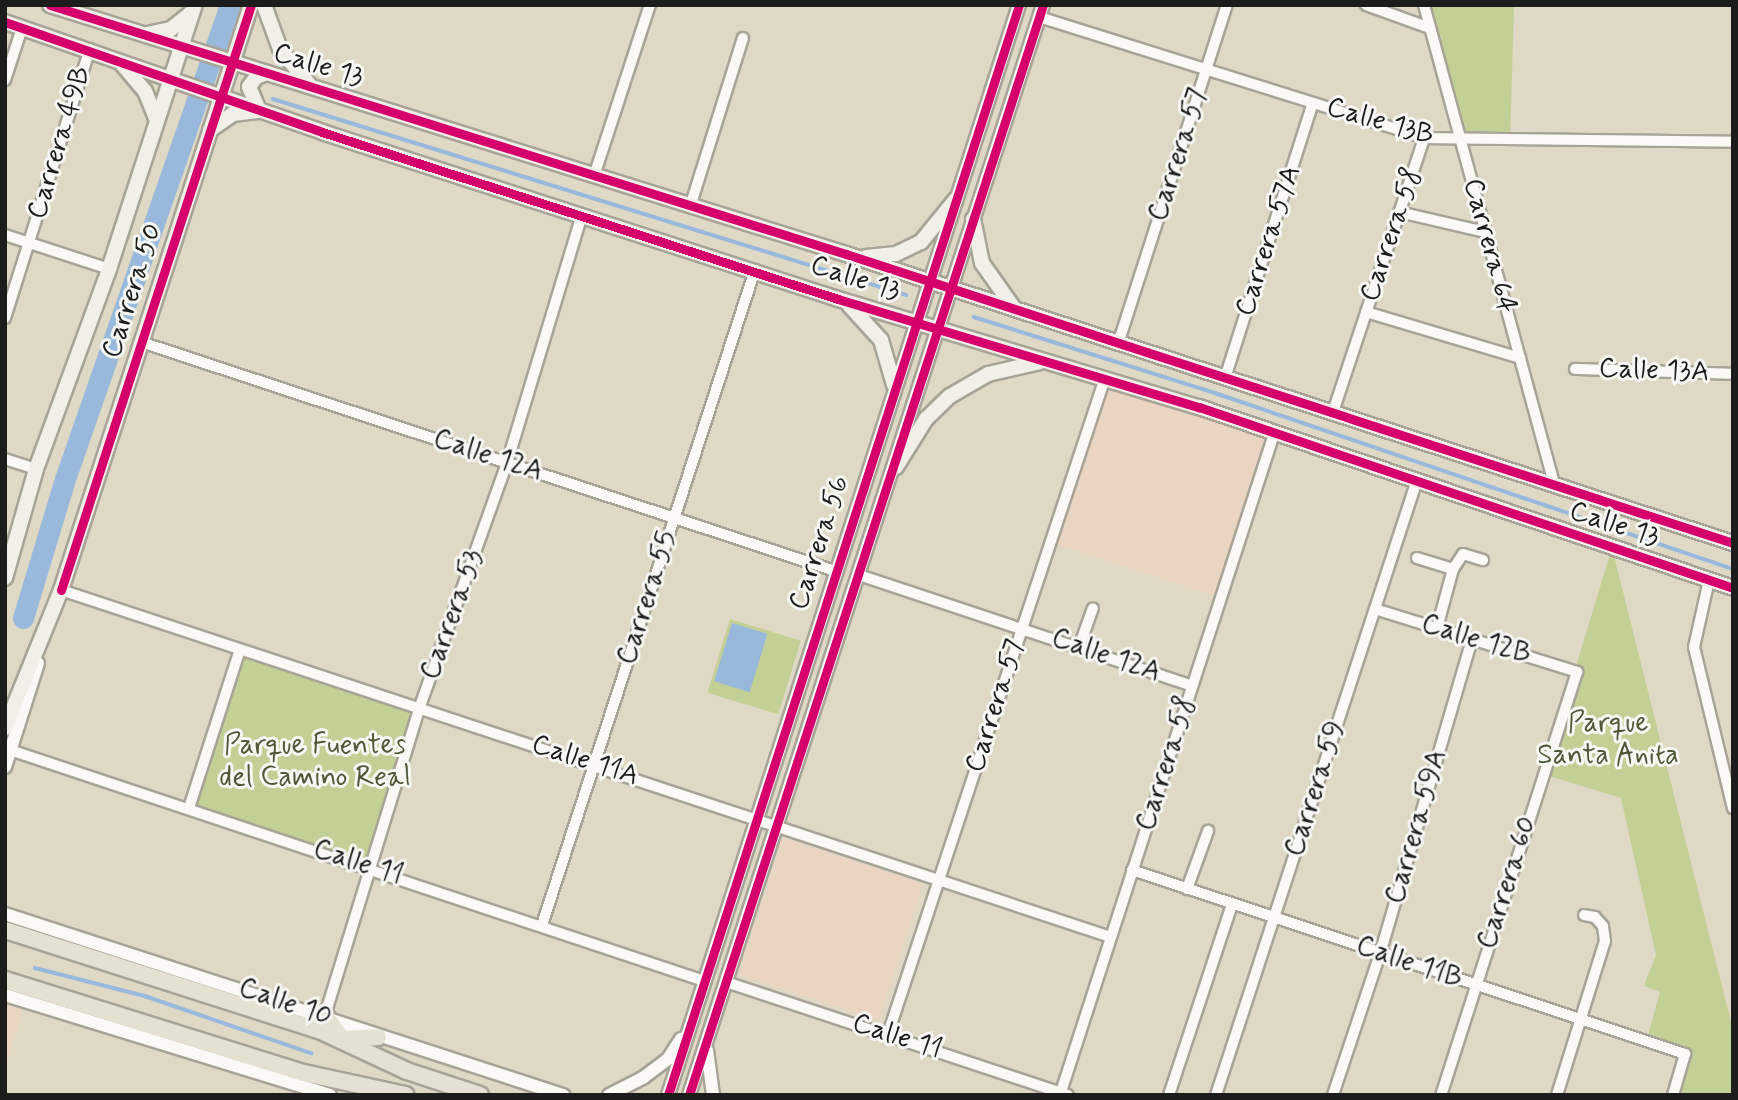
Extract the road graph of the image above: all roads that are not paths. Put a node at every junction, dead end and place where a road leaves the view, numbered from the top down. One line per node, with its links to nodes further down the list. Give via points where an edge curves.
1 (50, 5): 10 (main road, Calle 13)
2 (251, 5): 20 (main road, Carrera 50)
3 (264, 5): 25 (main road, via 279,49)
4 (650, 5): 34 (street)
5 (1018, 5): 35 (street, Carrera 56)
6 (1227, 5): 21 (street, Carrera 57)
7 (1366, 5): 14 (street)
8 (1424, 5): 14 (street, Carrera 64)
9 (194, 8): 15 (main road, via 166,31); 18 (main road, Carrera 50)
10 (85, 11): 15 (main road, Calle 13)
11 (1041, 11): 21 (street, Calle 13B); 39 (street, Carrera 56)
12 (5, 22): 13 (main road, Calle 13)
13 (22, 27): 17 (main road, Calle 13); 24 (street)
14 (1430, 28): 32 (street, Carrera 64)
15 (138, 34): 18 (main road, Calle 13)
16 (743, 38): 36 (street)
17 (90, 49): 19 (main road, Calle 13); 42 (street, Carrera 49B)
18 (187, 49): 20 (main road, Calle 13); 23 (main road, Carrera 50)
19 (116, 58): 23 (main road, Calle 13); 29 (main road, via 142,86)
20 (228, 61): 22 (main road, Calle 13); 26 (main road, Carrera 50)
21 (1206, 69): 27 (street, Calle 13B); 55 (street, Carrera 57)
22 (267, 73): 25 (main road, Calle 13); 28 (main road, via 256,77 249,87)
23 (176, 79): 26 (main road, Calle 13); 29 (main road, Carrera 50)
24 (5, 80)
25 (313, 87): 34 (main road, Calle 13)
26 (217, 94): 28 (main road, Calle 13); 30 (main road, Carrera 50)
27 (1313, 103): 31 (street, Calle 13B); 61 (street, Carrera 57A)
28 (262, 110): 30 (main road, via 233,114); 38 (main road, Calle 13)
29 (157, 121): 44 (main road, Carrera 50)
30 (207, 134): 54 (main road, Carrera 50)
31 (1424, 138): 32 (street, Calle 13B); 37 (street, Carrera 58)
32 (1461, 142): 33 (street, Calle 13B); 40 (street, Carrera 64)
33 (1733, 142)
34 (594, 177): 36 (main road, Calle 13)
35 (956, 199): 43 (main road, via 935,230 913,247 878,257); 46 (street, Carrera 56)
36 (690, 207): 43 (main road, Calle 13)
37 (1398, 212): 40 (street); 50 (street, Carrera 58)
38 (582, 215): 45 (main road, Calle 13); 66 (street, Carrera 53)
39 (973, 219): 47 (street, Carrera 56); 49 (main road, via 982,263)
40 (1485, 232): 56 (street, Carrera 64)
41 (5, 235): 42 (street)
42 (29, 243): 44 (street); 51 (street, Carrera 49B)
43 (846, 254): 46 (main road, Calle 13)
44 (108, 269): 68 (main road, Carrera 50)
45 (755, 270): 48 (main road, Calle 13); 71 (street, Carrera 55)
46 (929, 281): 47 (main road, Calle 13); 52 (street, Carrera 56)
47 (951, 288): 49 (main road, Calle 13); 53 (street, Carrera 56)
48 (838, 299): 52 (main road, Calle 13); 62 (main road, via 875,330 888,356)
49 (1014, 308): 55 (main road, Calle 13)
50 (1366, 312): 56 (street); 63 (street, Carrera 58)
51 (5, 318)
52 (915, 322): 53 (main road, Calle 13); 62 (street, Carrera 56)
53 (938, 329): 57 (main road, Calle 13); 67 (street, Carrera 56)
54 (141, 342): 66 (street, Calle 12A); 82 (main road, Carrera 50)
55 (1118, 344): 61 (main road, Calle 13)
56 (1520, 358): 70 (street, Carrera 64)
57 (1046, 362): 60 (main road, Calle 13); 67 (main road, via 999,370 959,390 926,419)
58 (1575, 369): 59 (street, Calle 13A)
59 (1733, 374)
60 (1105, 378): 64 (main road, Calle 13); 85 (street, Carrera 57)
61 (1224, 378): 63 (main road, Calle 13)
62 (894, 385): 77 (street, Carrera 56)
63 (1333, 412): 70 (main road, Calle 13)
64 (1274, 434): 69 (main road, Calle 13); 91 (street, Carrera 58)
65 (5, 459): 68 (street)
66 (507, 463): 71 (street, Calle 12A); 92 (street, Carrera 53)
67 (896, 467): 78 (street, Carrera 56)
68 (36, 469): 74 (main road, Carrera 50)
69 (1416, 483): 80 (main road, Calle 13); 84 (street, Carrera 59)
70 (1555, 486): 72 (main road, Calle 13)
71 (674, 517): 77 (street, Calle 12A); 95 (street, Carrera 55)
72 (1733, 543)
73 (1418, 558): 76 (street)
74 (7, 559): 79 (main road, Carrera 50)
75 (1483, 561): 76 (street, via 1463,554)
76 (1453, 569): 86 (street)
77 (835, 571): 99 (street, Carrera 56)
78 (859, 575): 85 (street, Calle 12A); 100 (street, Carrera 56)
79 (5, 578)
80 (1709, 580): 81 (main road, Calle 13); 98 (street, via 1694,647)
81 (1733, 588)
82 (61, 590): 89 (street, Calle 11A); 93 (main road, Carrera 50); 94 (street, Carrera 50)
83 (1093, 608): 88 (street)
84 (1375, 609): 86 (street, Calle 12B); 110 (street, Carrera 59)
85 (1022, 627): 88 (street, Calle 12A); 104 (street, Carrera 57)
86 (1437, 628): 87 (street, Calle 12B)
87 (1472, 639): 90 (street, Calle 12B); 115 (street, Carrera 59A)
88 (1079, 647): 91 (street, Calle 12A)
89 (239, 652): 92 (street, Calle 11A); 97 (street)
90 (1577, 672): 119 (street, Carrera 60)
91 (1192, 686): 103 (street, Carrera 58)
92 (420, 706): 95 (street, Calle 11A); 102 (street, Carrera 53)
93 (5, 728)
94 (10, 750): 96 (street, Carrera 50); 97 (street, Calle 11)
95 (594, 764): 99 (street, Calle 11A); 112 (street, Carrera 55)
96 (5, 766)
97 (190, 808): 102 (street, Calle 11)
98 (1733, 808)
99 (756, 818): 100 (street, Calle 11A); 117 (street, Carrera 56)
100 (776, 825): 104 (street, Calle 11A); 118 (street, Carrera 56)
101 (1208, 831): 105 (street)
102 (371, 867): 112 (street, Calle 11); 122 (street, Carrera 53)
103 (1132, 870): 105 (street, Calle 11B); 114 (street, Carrera 58)
104 (939, 879): 114 (street, Calle 11A); 126 (street, Carrera 57)
105 (1187, 889): 106 (street, Calle 11B)
106 (1232, 904): 110 (street, Calle 11B); 140 (street)
107 (5, 906): 111 (street)
108 (5, 914): 111 (street, Calle 10)
109 (1584, 915): 123 (street, via 1595,917 1603,926 1605,941)
110 (1274, 918): 115 (street, Calle 11B); 141 (street, Carrera 59)
111 (29, 921): 122 (street, Calle 10)
112 (542, 925): 117 (street, Calle 11)
113 (5, 930): 128 (main road, Calle 10)
114 (1108, 936): 132 (street, Carrera 58)
115 (1380, 954): 119 (street, Calle 11B); 142 (street, Carrera 59A)
116 (5, 980): 124 (main road, Calle 10)
117 (704, 981): 121 (street, Carrera 56)
118 (726, 982): 125 (street, Carrera 56); 126 (street, Calle 11)
119 (1476, 986): 123 (street, Calle 11B); 143 (street, Carrera 60)
120 (5, 996): 124 (street, Calle 10)
121 (696, 1007): 136 (street, via 668,1059 632,1086); 137 (street, Carrera 56)
122 (325, 1015): 127 (street, Calle 10); 128 (main road)
123 (1580, 1021): 144 (street); 145 (street, Calle 11B, via 1685,1055)
124 (135, 1027): 129 (main road, Calle 10)
125 (710, 1027): 138 (street, Carrera 56); 139 (street, via 707,1050)
126 (888, 1034): 132 (street, Calle 11)
127 (378, 1037): 128 (main road); 131 (street, Calle 10)
128 (342, 1039): 134 (main road, Calle 10, via 407,1071)
129 (301, 1085): 130 (main road, Calle 10); 133 (street, Calle 10)
130 (403, 1094)
131 (562, 1094): 135 (street, Calle 10)
132 (1063, 1094)
133 (330, 1095)
134 (480, 1095)
135 (570, 1095)
136 (609, 1095)
137 (668, 1095)
138 (689, 1095)
139 (713, 1095)
140 (1169, 1095)
141 (1216, 1095)
142 (1333, 1095)
143 (1441, 1095)
144 (1557, 1095)
145 (1673, 1095)

